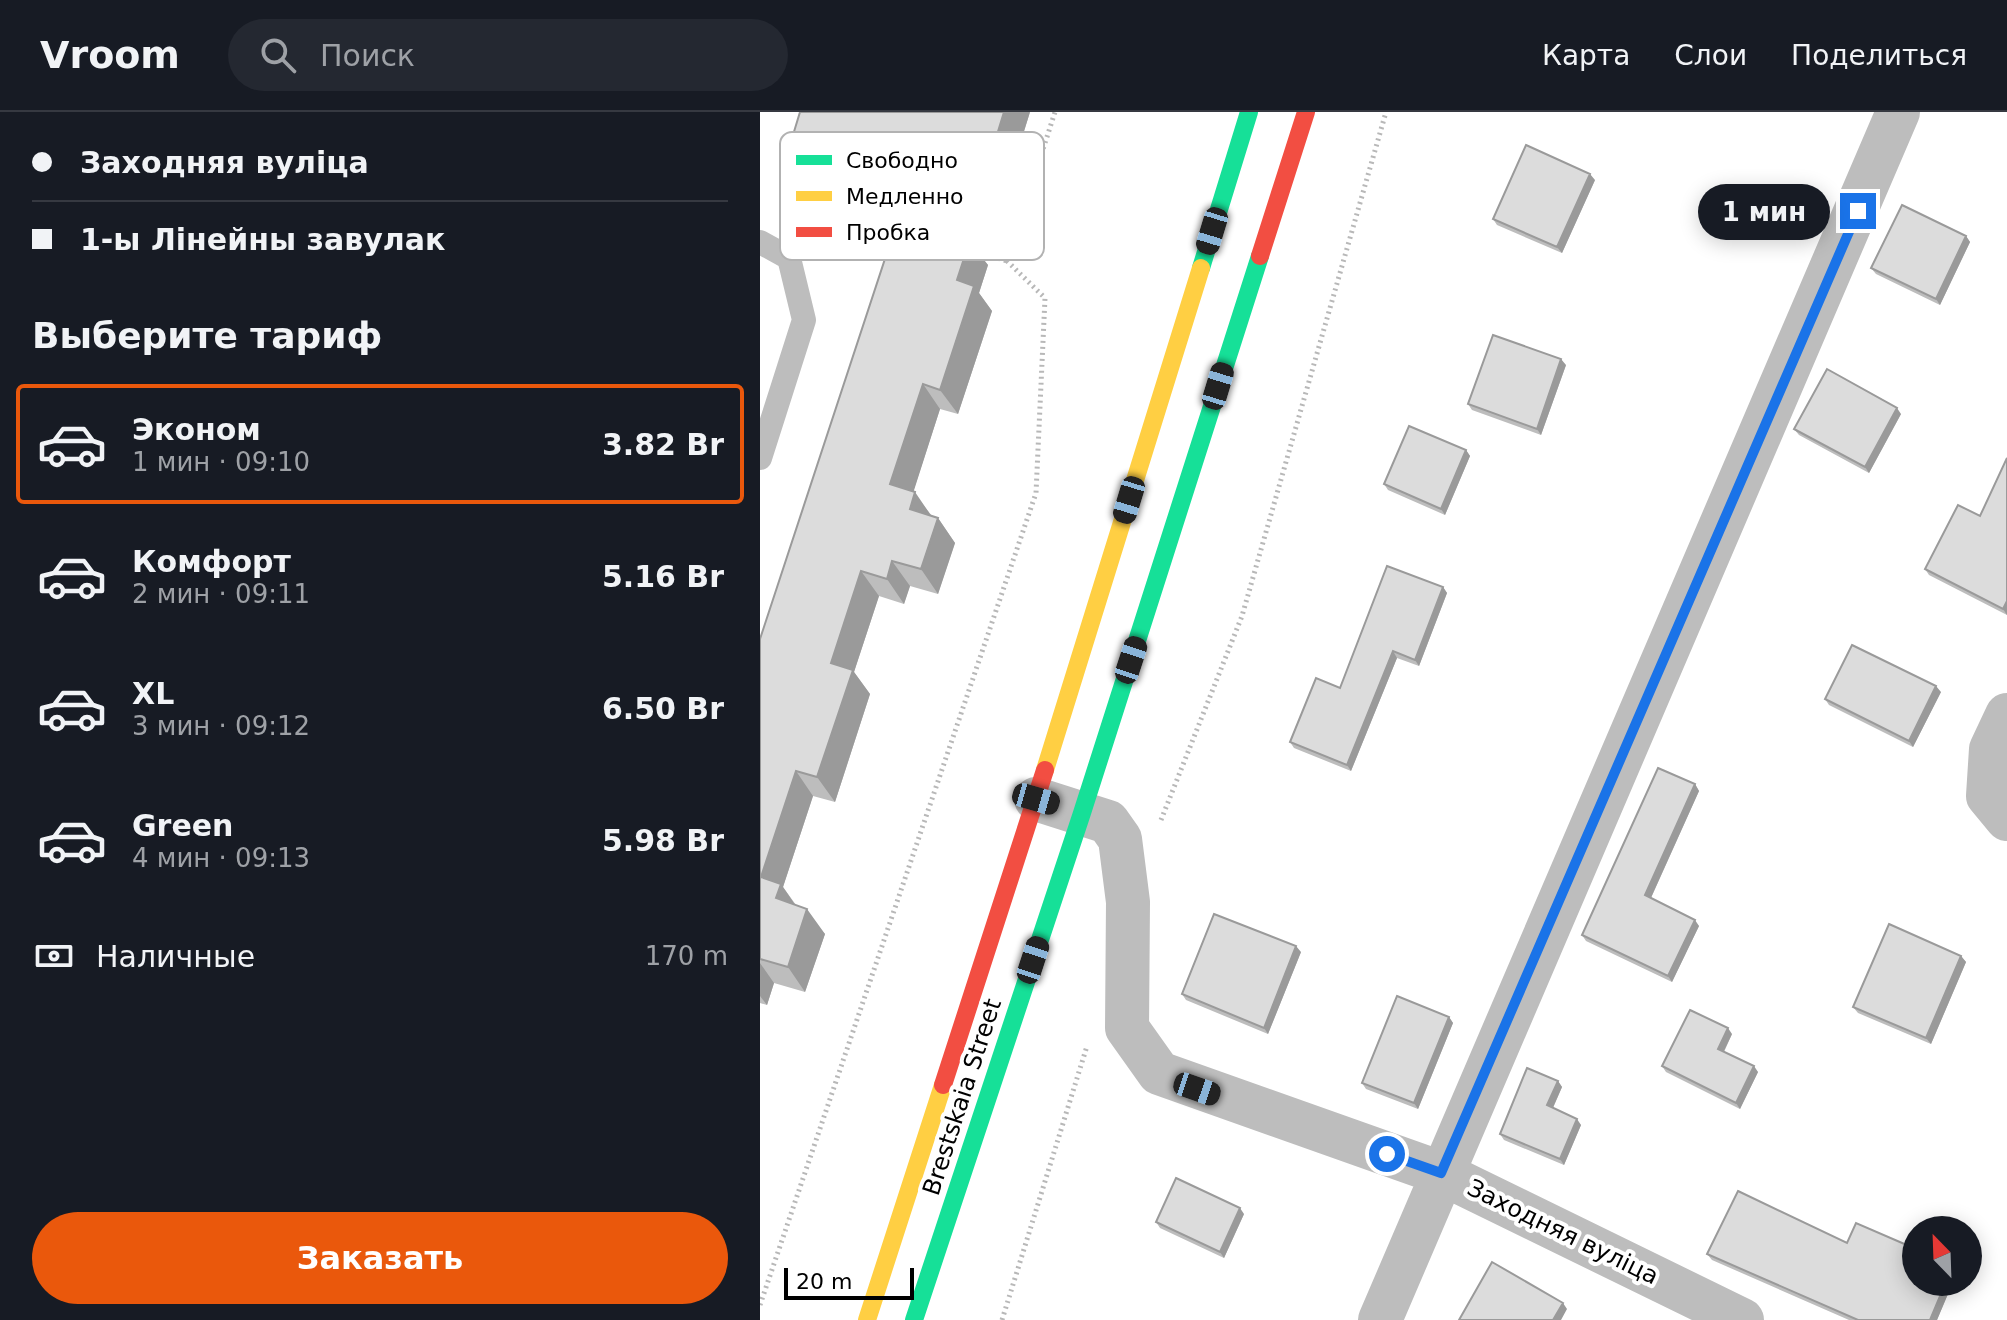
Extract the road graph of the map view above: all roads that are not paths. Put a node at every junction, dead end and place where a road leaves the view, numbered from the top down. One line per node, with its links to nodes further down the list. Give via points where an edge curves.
1 (1249, 112): 9 (main road, Brestskaia Street)
2 (1306, 112): 10 (main road, Brestskaia Street)
3 (1898, 112): 12 (street)
4 (760, 242): 5 (lane)
5 (780, 253)
6 (789, 260): 7 (lane, via 804,320)
7 (760, 458)
8 (2007, 715): 11 (street, via 1991,749 1988,796)
9 (1036, 799): 10 (street, Заходняя вуліца); 13 (main road, Brestskaia Street)
10 (1082, 813): 12 (street, Заходняя вуліца, via 1108,822 1120,839 1128,902 1127,1028 1159,1073); 14 (main road, Brestskaia Street)
11 (2007, 819)
12 (1441, 1173): 15 (street); 16 (street, Заходняя вуліца)
13 (867, 1320)
14 (914, 1320)
15 (1380, 1320)
16 (1742, 1320)

